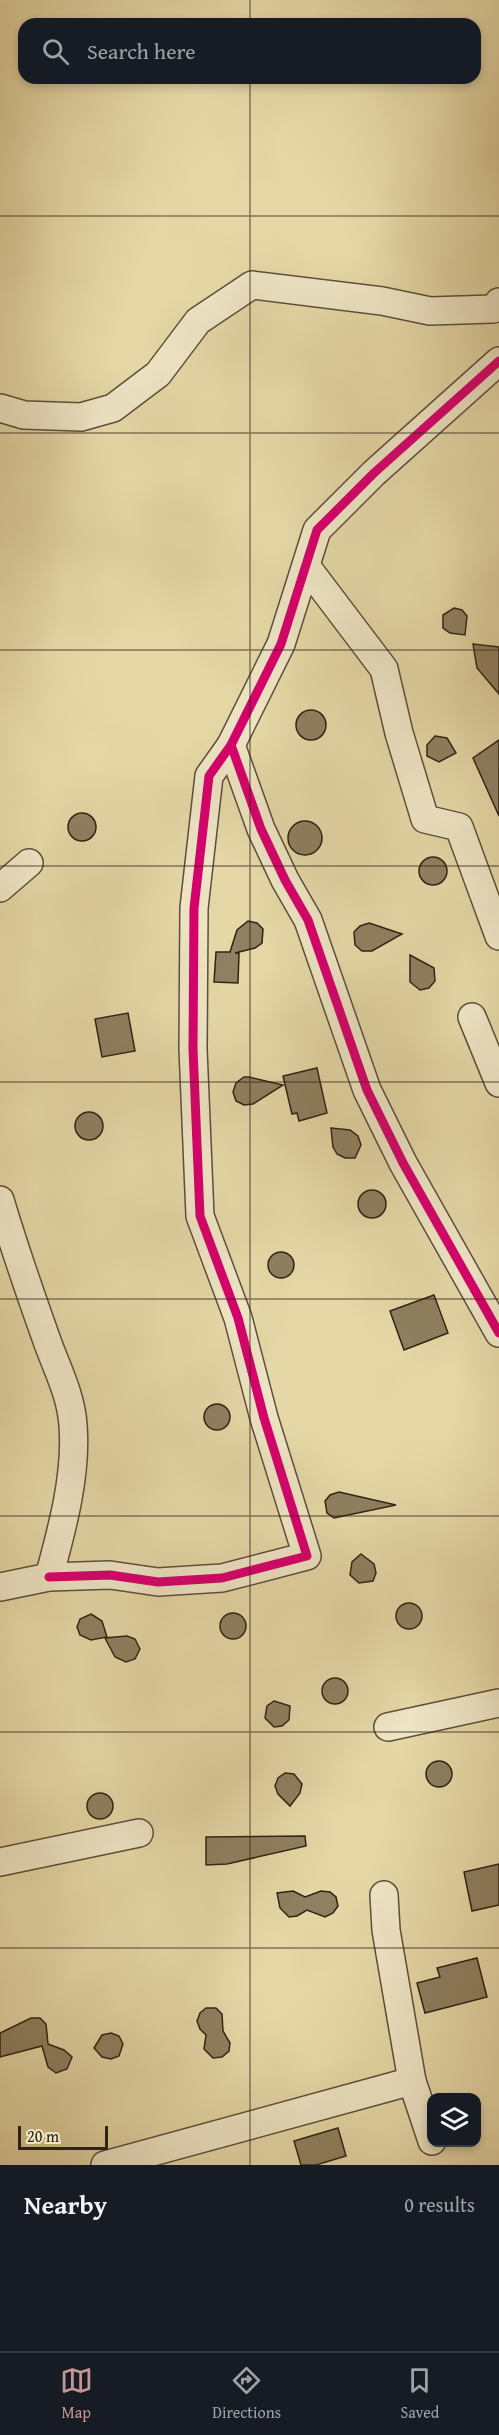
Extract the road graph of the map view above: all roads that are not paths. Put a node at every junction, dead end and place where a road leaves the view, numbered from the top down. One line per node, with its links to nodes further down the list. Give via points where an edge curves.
1 (499, 302): 3 (street, via 493,309 430,311 252,285 198,321 158,374 113,408 81,417 24,416)
2 (499, 361): 4 (street, via 317,530)
3 (0, 408)
4 (306, 566): 5 (street, via 281,644); 8 (street, via 384,669 425,819 459,827)
5 (231, 745): 12 (street, via 261,829 308,920 367,1090 403,1163); 13 (street, via 209,776 194,908 200,1216 238,1318 264,1418 308,1556 222,1578 158,1582 110,1575)
6 (29, 863): 7 (street)
7 (0, 888)
8 (499, 936)
9 (472, 1017): 10 (street)
10 (499, 1083)
11 (0, 1200): 13 (street, via 73,1422 74,1458)
12 (499, 1333)
13 (49, 1577): 14 (street)
14 (0, 1587)
15 (499, 1703): 16 (street)
16 (388, 1727)
17 (139, 1833): 18 (street)
18 (0, 1862)
19 (384, 1895): 20 (street, via 386,1930)
20 (412, 2081): 21 (street); 23 (street)
21 (427, 2127)
22 (434, 2147): 24 (street)
23 (105, 2165)
24 (439, 2165)

